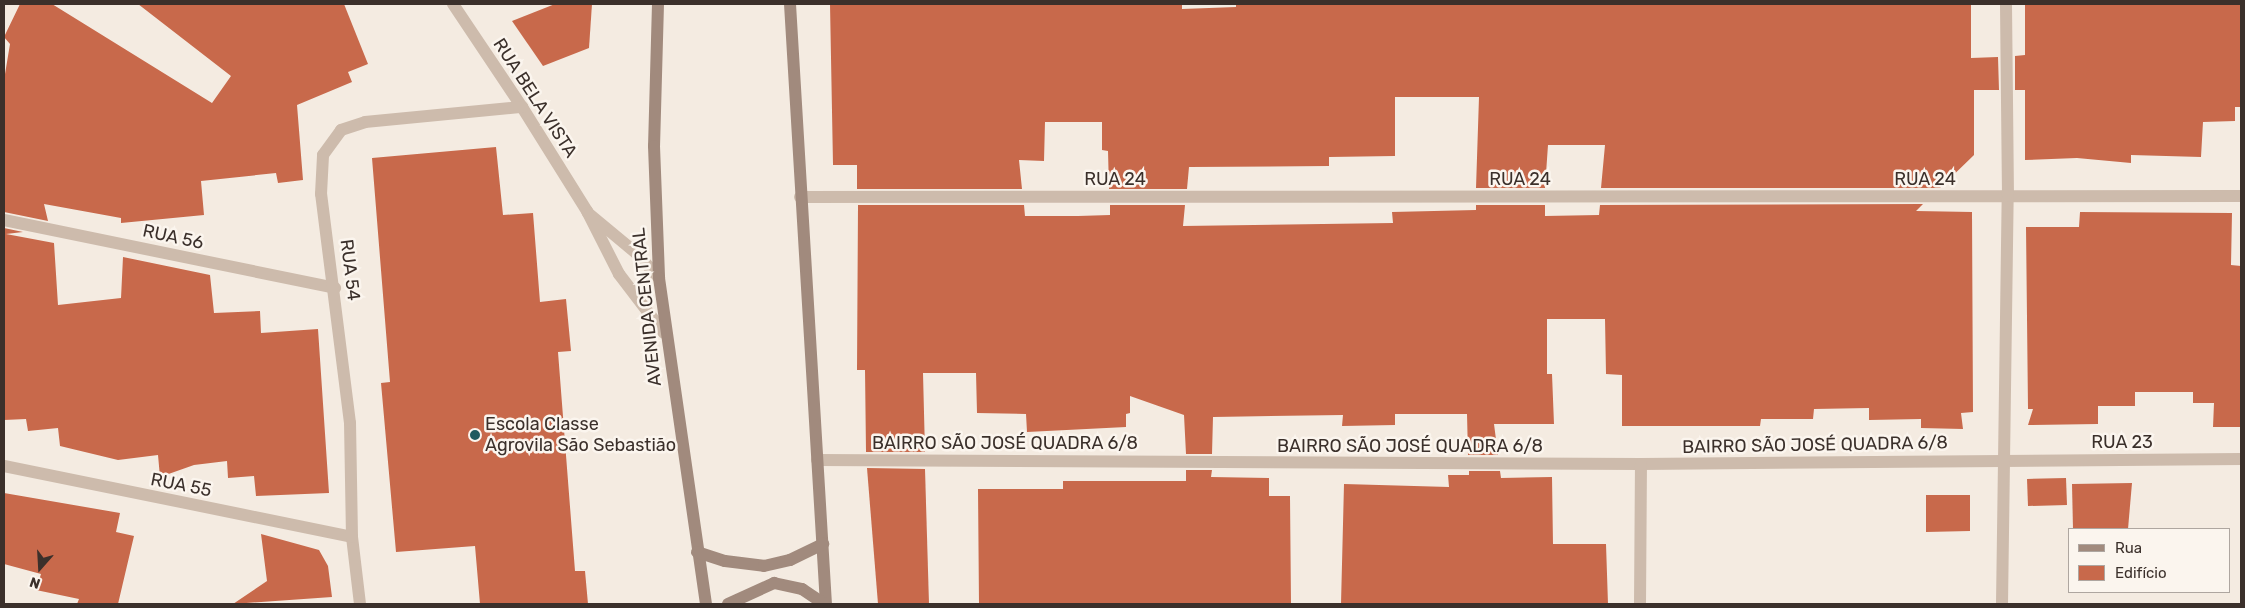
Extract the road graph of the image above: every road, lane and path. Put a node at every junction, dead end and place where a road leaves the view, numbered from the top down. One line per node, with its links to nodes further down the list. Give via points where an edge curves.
1 (453, 4): 5 (street, RUA BELA VISTA)
2 (658, 4): 11 (street, AVENIDA CENTRAL, via 654,146)
3 (790, 4): 8 (street)
4 (2006, 4): 6 (street)
5 (522, 107): 9 (street, RUA BELA VISTA); 12 (street, RUA 54, via 365,122 341,130 332,138 323,155 320,180)
6 (2008, 196): 7 (street, RUA 24); 8 (street, RUA 24); 16 (street)
7 (2241, 196)
8 (800, 197): 15 (street)
9 (586, 212): 11 (street, via 636,253); 13 (street, RUA BELA VISTA, via 619,274)
10 (4, 220): 12 (street, RUA 56)
11 (659, 278): 13 (street, AVENIDA CENTRAL)
12 (335, 288): 19 (street, RUA 54, via 350,423)
13 (664, 333): 21 (street, AVENIDA CENTRAL)
14 (2241, 459): 16 (street, RUA 23)
15 (817, 460): 17 (street, BAIRRO SÃO JOSÉ QUADRA 6/8); 20 (street)
16 (2003, 460): 17 (street, BAIRRO SÃO JOSÉ QUADRA 6/8); 27 (street)
17 (1641, 464): 26 (street)
18 (4, 466): 19 (street, RUA 55)
19 (352, 537): 22 (street, RUA 54)
20 (823, 544): 21 (street, via 790,560 764,566 725,561); 25 (street)
21 (697, 552): 23 (street, AVENIDA CENTRAL)
22 (360, 604)
23 (706, 604)
24 (728, 604): 25 (street, via 774,583 802,589)
25 (825, 604)
26 (1640, 604)
27 (2002, 604)

